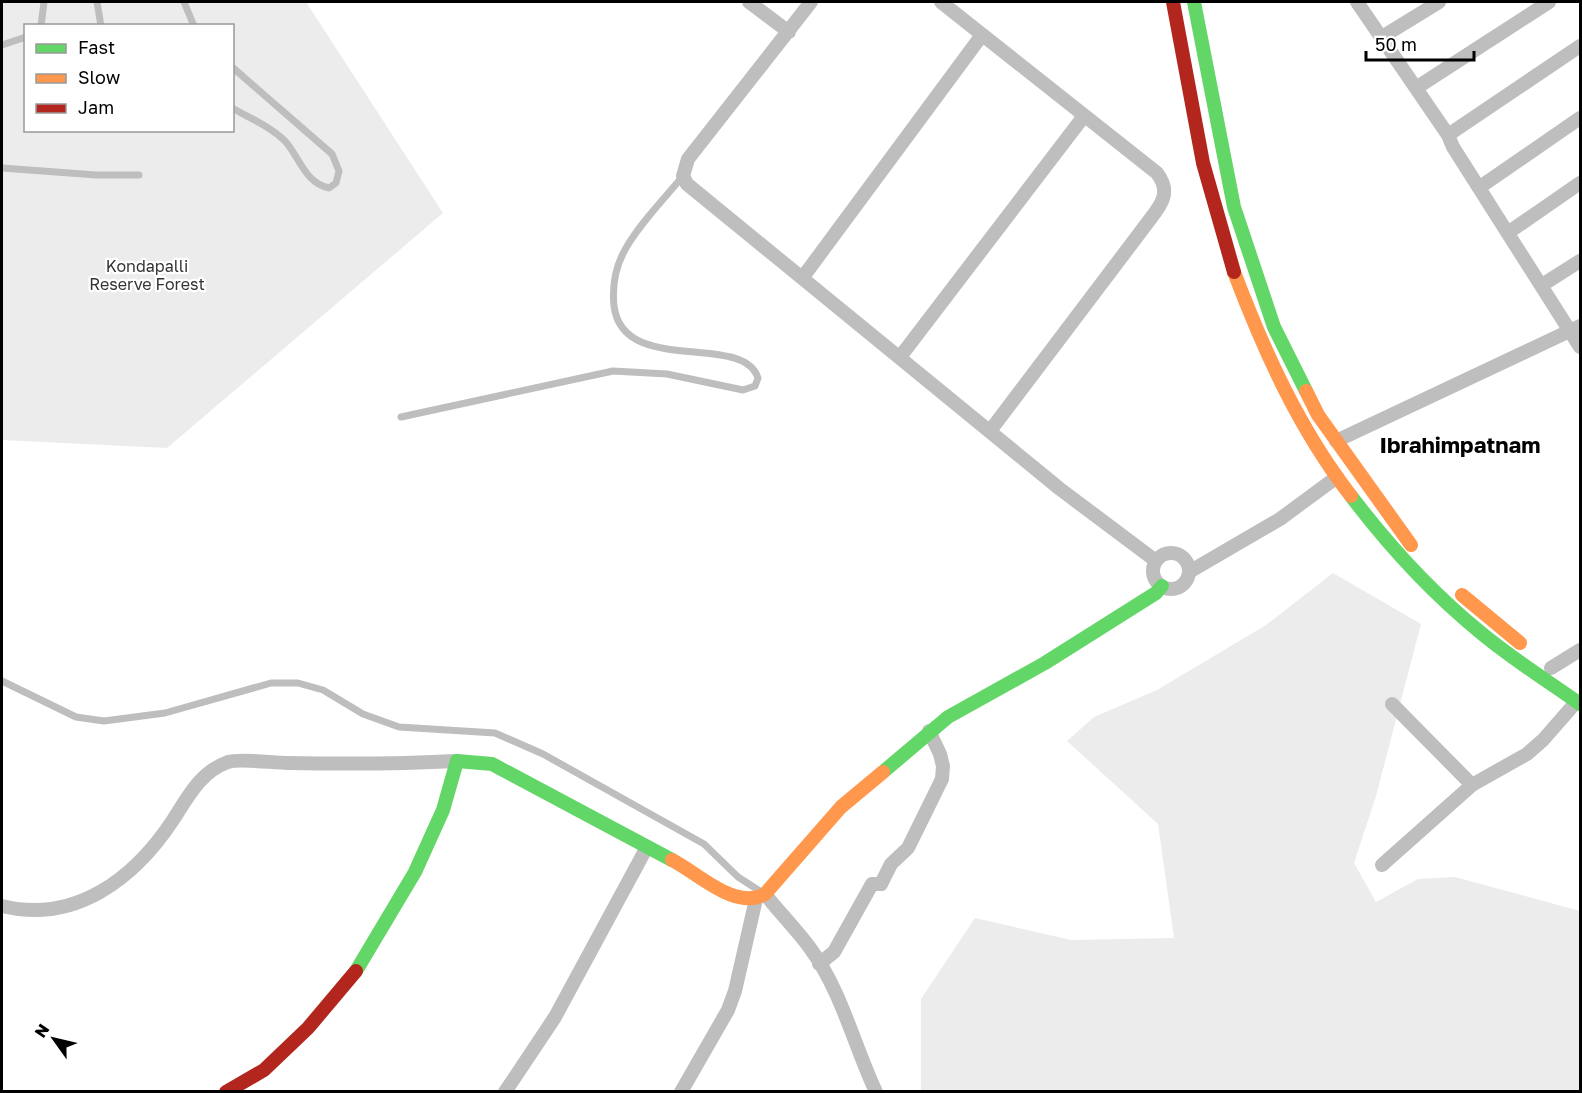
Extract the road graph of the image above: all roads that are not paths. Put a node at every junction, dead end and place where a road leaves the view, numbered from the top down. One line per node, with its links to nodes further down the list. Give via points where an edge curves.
1 (44, 2): 12 (lane)
2 (97, 2): 13 (lane)
3 (184, 2): 14 (lane)
4 (749, 2): 15 (street)
5 (811, 2): 15 (street)
6 (941, 2): 16 (street)
7 (1173, 2): 42 (main road, via 1215,214 1256,333 1303,424)
8 (1194, 2): 41 (main road, via 1234,207 1274,327 1297,377)
9 (1357, 2): 17 (street)
10 (1439, 2): 17 (street)
11 (1549, 2): 22 (street)
12 (41, 24)
13 (101, 24)
14 (193, 24)
15 (789, 32): 29 (street, via 688,159)
16 (982, 35): 24 (street); 34 (street)
17 (1382, 37): 22 (street)
18 (24, 38): 19 (lane)
19 (2, 45)
20 (1581, 46): 26 (street)
21 (234, 69): 23 (lane, via 332,154 339,171 336,183 329,188 319,186 284,141)
22 (1416, 88): 26 (street)
23 (234, 109)
24 (1084, 116): 38 (street); 40 (street, via 1157,173 1166,192 1162,204)
25 (1581, 118): 31 (street)
26 (1448, 135): 31 (street)
27 (2, 168): 28 (lane)
28 (139, 175)
29 (683, 176): 34 (street, via 687,184); 39 (lane, via 627,247 615,279 615,310 624,328 642,343 741,361 757,373 755,386 743,390 667,374 613,371)
30 (1581, 183): 32 (street)
31 (1480, 187): 32 (street)
32 (1509, 232): 35 (street)
33 (1581, 261): 35 (street)
34 (803, 277): 38 (street)
35 (1542, 285): 36 (street)
36 (1576, 328): 37 (street); 41 (street)
37 (1581, 347)
38 (900, 357): 40 (street)
39 (401, 417)
40 (990, 431): 44 (street)
41 (1336, 441): 43 (main road, via 1377,501)
42 (1337, 477): 45 (street, via 1280,519); 49 (main road, via 1396,552)
43 (1423, 557)
44 (1156, 561): 45 (street, via 1175,554 1185,560); 46 (street, via 1154,577)
45 (1189, 572): 46 (street, via 1179,587)
46 (1161, 586): 56 (main road, via 1097,630)
47 (1455, 589): 48 (main road)
48 (1494, 622): 49 (main road); 51 (main road)
49 (1482, 634): 54 (main road)
50 (1581, 650): 51 (street)
51 (1542, 661): 52 (main road)
52 (1571, 680)
53 (2, 681): 61 (lane, via 76,717 105,721 165,713 271,683 298,683 323,690 363,714 399,727 495,734 543,754 704,844)
54 (1579, 703): 58 (street, via 1527,754)
55 (1392, 704): 58 (street)
56 (929, 731): 61 (main road, via 841,807); 63 (street, via 944,766 942,779 908,848 891,864 881,885 872,884 834,952)
57 (457, 761): 59 (main road, via 492,764); 62 (street, via 230,761 204,776 130,872 96,896 65,908); 64 (main road, via 443,810 415,872 355,973 308,1028 264,1070)
58 (1472, 785): 60 (street)
59 (647, 847): 61 (main road, via 729,894 745,899); 65 (street, via 555,1017)
60 (1382, 865)
61 (760, 896): 63 (street, via 810,948); 66 (street, via 728,1010)
62 (2, 906)
63 (819, 964): 67 (street, via 841,1005)
64 (226, 1092)
65 (505, 1092)
66 (681, 1092)
67 (876, 1092)

